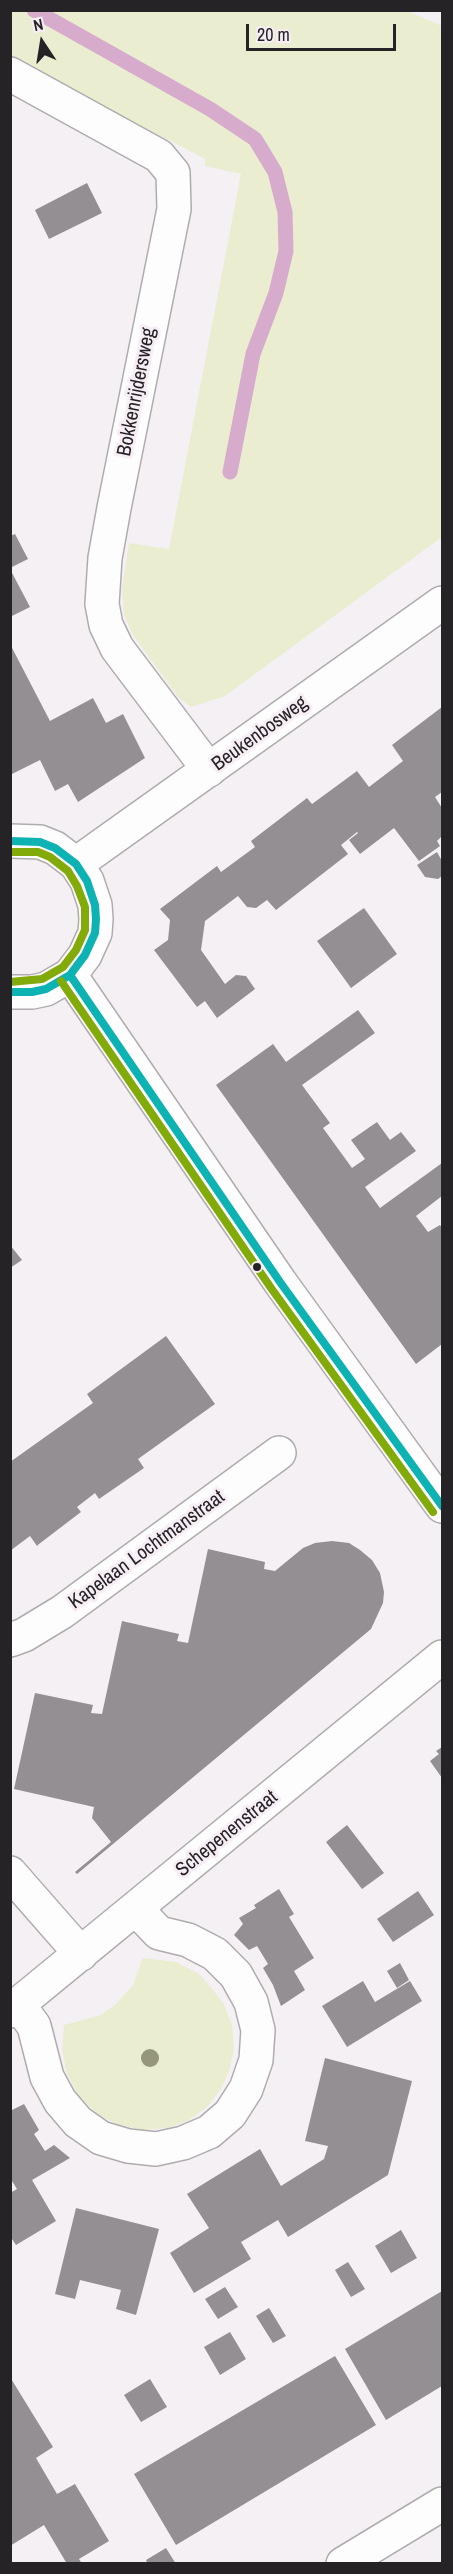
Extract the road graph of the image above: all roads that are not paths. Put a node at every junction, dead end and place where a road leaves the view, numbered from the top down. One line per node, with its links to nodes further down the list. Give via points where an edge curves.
1 (10, 74): 3 (street, Bokkenrijdersweg, via 159,156 173,173 174,209 114,508 102,604 117,648)
2 (442, 603): 3 (street, Beukenbosweg)
3 (209, 770): 5 (street, Beukenbosweg)
4 (10, 841): 5 (street, via 40,842)
5 (76, 864): 6 (street, via 87,881 96,919 95,933 85,955)
6 (70, 975): 7 (street, via 46,989); 9 (street, via 280,1282)
7 (10, 992)
8 (279, 1453): 10 (street, Kapelaan Lochtmanstraat, via 62,1612)
9 (442, 1506)
10 (10, 1640)
11 (442, 1657): 13 (street, Schepenenstraat)
12 (10, 1873): 14 (street)
13 (136, 1909): 14 (street, Schepenenstraat); 15 (street, via 159,1933 188,1940 215,1954 236,1975 251,2002 258,2030 256,2060 246,2089 230,2114 209,2132 156,2149 101,2138 78,2122 60,2101 47,2077 34,2026)
14 (81, 1953): 15 (street, Schepenenstraat)
15 (14, 2007)
16 (442, 2504): 17 (street)
17 (343, 2564)

